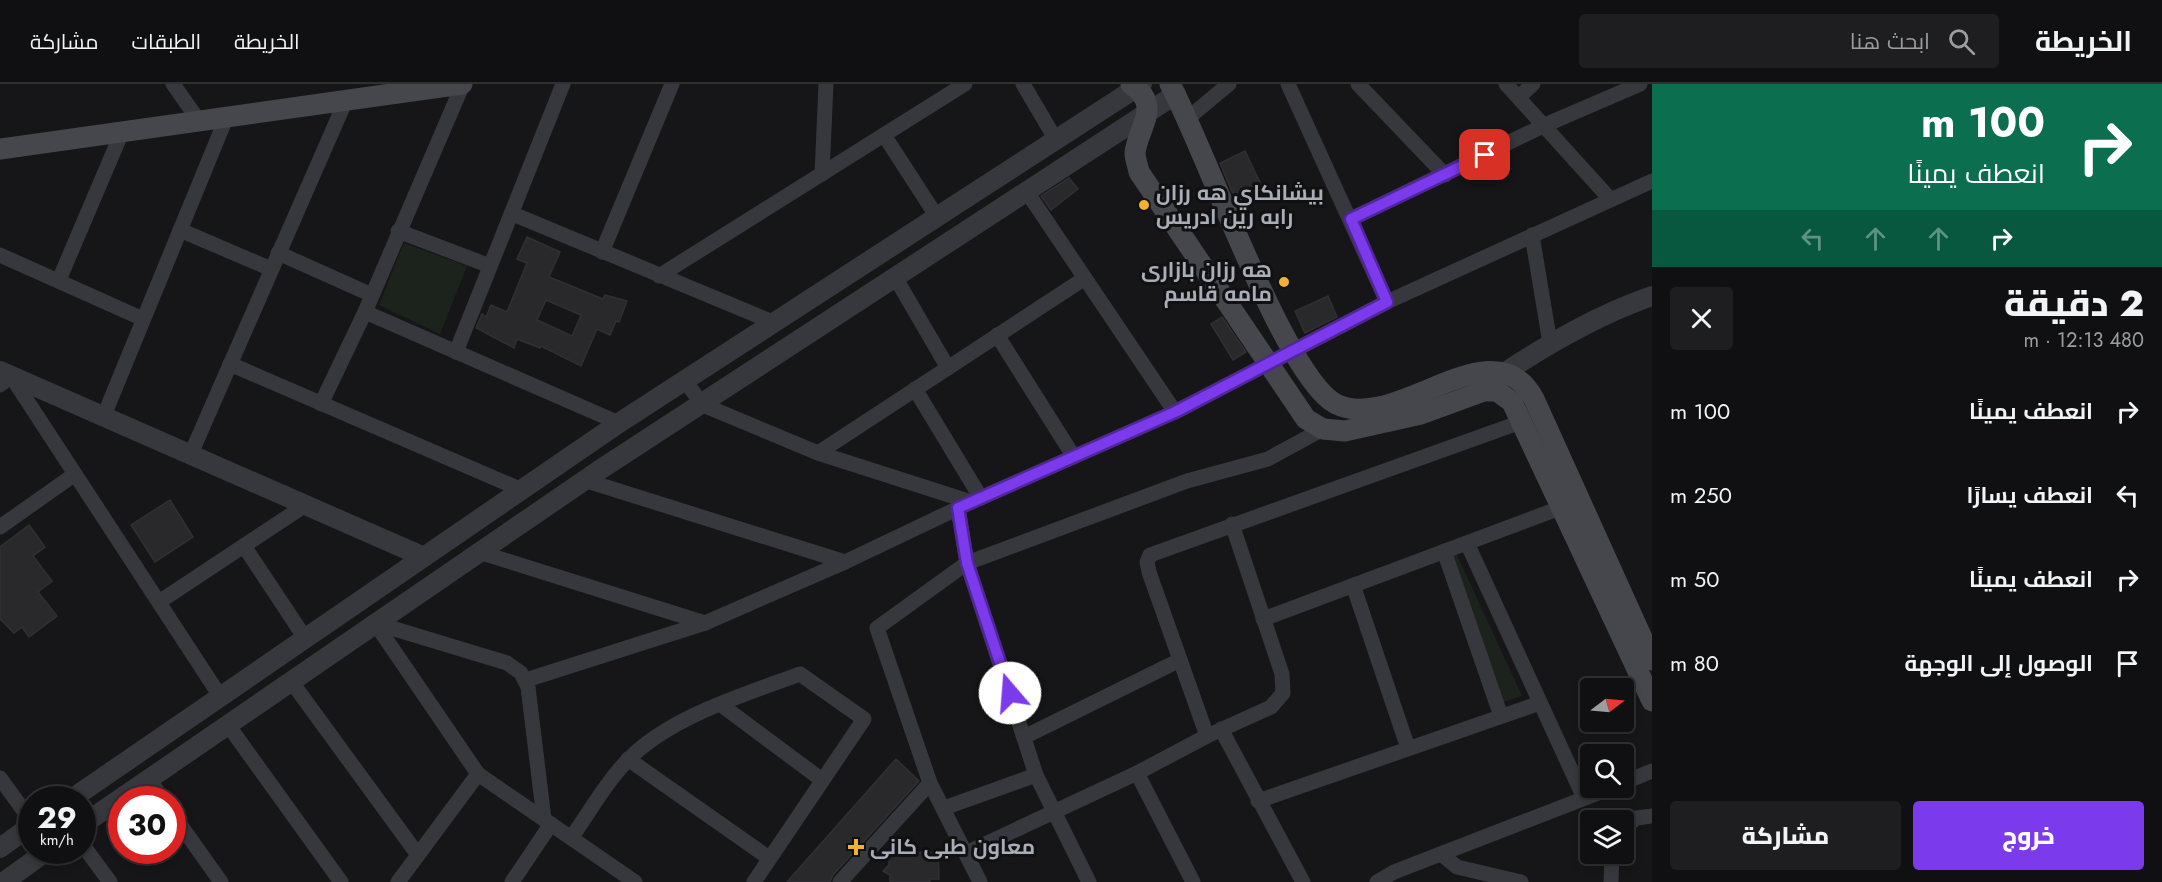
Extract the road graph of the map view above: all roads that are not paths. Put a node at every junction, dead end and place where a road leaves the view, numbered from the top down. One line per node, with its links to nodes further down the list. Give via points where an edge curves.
1 (173, 84): 22 (street)
2 (463, 84): 15 (main road); 37 (street)
3 (563, 84): 33 (street)
4 (672, 84): 39 (street)
5 (826, 84): 28 (street)
6 (965, 84): 25 (street)
7 (1023, 84): 26 (street)
8 (1229, 84): 21 (street)
9 (1288, 84): 35 (street)
10 (1358, 84): 29 (street)
11 (1506, 84): 17 (street)
12 (1533, 84): 17 (street)
13 (1640, 84): 23 (street)
14 (1136, 85): 19 (main road); 26 (street)
15 (406, 87): 18 (main road)
16 (1173, 89): 19 (street); 21 (main road)
17 (1519, 97): 23 (street)
18 (346, 100): 20 (main road); 40 (street)
19 (1148, 113): 31 (street); 58 (main road, via 1135,154 1139,172)
20 (227, 116): 22 (main road); 36 (street)
21 (1187, 119): 56 (main road)
22 (199, 121): 24 (main road)
23 (1545, 125): 29 (street); 32 (street)
24 (122, 132): 27 (main road); 47 (street)
25 (884, 135): 28 (street); 34 (street)
26 (1056, 140): 34 (street)
27 (0, 149)
28 (822, 174): 44 (street)
29 (1445, 175): 35 (street)
30 (1652, 181): 32 (street)
31 (1027, 192): 45 (street); 46 (street)
32 (1610, 199): 38 (street)
33 (513, 214): 39 (street); 42 (street)
34 (937, 217): 53 (street)
35 (1351, 219): 50 (street)
36 (180, 230): 43 (street); 52 (street)
37 (398, 231): 42 (street); 48 (street)
38 (1532, 235): 50 (street); 55 (street)
39 (602, 252): 44 (street)
40 (278, 253): 43 (street); 48 (street)
41 (0, 255): 47 (street)
42 (490, 266): 57 (street)
43 (271, 269): 59 (street)
44 (659, 276): 53 (street)
45 (895, 277): 60 (street); 66 (street)
46 (1085, 278): 54 (street); 67 (street)
47 (59, 280): 52 (street)
48 (372, 295): 51 (street)
49 (1652, 296): 55 (street, via 1611,311)
50 (1387, 302): 56 (street)
51 (365, 312): 57 (street); 65 (street)
52 (144, 319): 68 (street)
53 (775, 323): 62 (street)
54 (997, 335): 60 (street); 74 (street)
55 (1550, 343): 63 (street)
56 (1293, 349): 58 (street); 63 (main road, via 1323,395 1355,410 1377,407 1484,370 1496,370)
57 (456, 352): 70 (street)
58 (1269, 363): 67 (street); 71 (main road, via 1306,418)
59 (230, 364): 65 (street); 73 (street)
60 (948, 368): 64 (street)
61 (4, 377): 68 (street); 75 (street)
62 (685, 381): 66 (street); 70 (street)
63 (1503, 383): 69 (main road); 71 (main road, via 1421,414 1361,429); 97 (main road, via 1520,379 1534,399)
64 (915, 389): 72 (street); 78 (street)
65 (321, 404): 77 (street)
66 (703, 405): 72 (street); 76 (street)
67 (1175, 412): 74 (street)
68 (103, 418): 73 (street)
69 (1521, 422): 80 (main road); 81 (street)
70 (619, 423): 77 (street)
71 (1323, 429): 89 (street, via 1268,459 1143,496)
72 (818, 453): 78 (street)
73 (190, 456): 79 (street)
74 (1074, 457): 78 (street)
75 (75, 474): 82 (street); 91 (street)
76 (584, 480): 86 (street); 88 (street)
77 (522, 490): 87 (street)
78 (970, 503): 88 (street); 89 (street)
79 (304, 507): 84 (street); 87 (street)
80 (1560, 508): 83 (street); 103 (main road)
81 (1233, 524): 92 (street); 96 (street, via 1154,553 1147,560)
82 (0, 527)
83 (1467, 543): 85 (street); 104 (street)
84 (244, 546): 91 (street); 95 (street)
85 (1444, 551): 90 (street); 106 (street)
86 (479, 552): 93 (street); 94 (street)
87 (424, 557): 95 (street)
88 (845, 562): 94 (street)
89 (967, 563): 110 (street); 121 (street, via 877,628)
90 (1353, 585): 92 (street); 111 (street)
91 (159, 602): 102 (street)
92 (1263, 620): 108 (street, via 1282,674 1283,693 1270,707)
93 (375, 623): 99 (street, via 507,663); 100 (street); 115 (street)
94 (705, 624): 99 (street)
95 (305, 638): 98 (street)
96 (1180, 660): 109 (street); 110 (street)
97 (1652, 660)
98 (255, 672): 101 (street); 102 (street)
99 (525, 680): 133 (street)
100 (291, 681): 101 (street); 140 (street)
101 (271, 694): 107 (street)
102 (220, 696): 122 (street)
103 (1652, 701)
104 (1540, 703): 106 (street); 124 (street)
105 (720, 704): 112 (street, via 672,727); 120 (street); 120 (street, via 800,674 864,719)
106 (1501, 716): 111 (street)
107 (228, 725): 119 (street); 150 (street)
108 (1221, 729): 109 (street); 126 (street)
109 (1207, 736): 114 (street)
110 (1024, 737): 116 (street)
111 (1408, 748): 126 (street)
112 (628, 759): 136 (street); 141 (street)
113 (1652, 771): 118 (street)
114 (1137, 773): 129 (street); 158 (street)
115 (478, 774): 133 (street); 140 (street)
116 (1036, 775): 128 (street); 129 (street)
117 (0, 777): 127 (street)
118 (1634, 778)
119 (149, 779): 123 (street); 130 (street)
120 (822, 780): 141 (street)
121 (930, 783): 128 (street); 155 (street)
122 (90, 786)
123 (154, 786)
124 (1580, 789)
125 (1584, 798): 139 (street)
126 (1258, 801): 159 (street)
127 (18, 803)
128 (944, 808): 138 (street)
129 (1056, 813): 138 (street); 157 (street)
130 (96, 815)
131 (1652, 816): 132 (street)
132 (1634, 820)
133 (548, 822): 136 (street); 152 (street)
134 (186, 833): 149 (street)
135 (18, 834): 137 (street)
136 (571, 838): 146 (street)
137 (0, 848)
138 (966, 853): 156 (street)
139 (1441, 854): 145 (street); 160 (street)
140 (418, 855): 151 (street)
141 (769, 858): 154 (street)
142 (96, 863): 148 (street)
143 (29, 864): 147 (street)
144 (1612, 864): 162 (street)
145 (1456, 875): 161 (street)
146 (612, 876): 153 (street)
147 (4, 882)
148 (110, 882)
149 (221, 882)
150 (341, 882)
151 (398, 882)
152 (512, 882)
153 (635, 882)
154 (754, 882)
155 (840, 882)
156 (980, 882)
157 (1089, 882)
158 (1193, 882)
159 (1303, 882)
160 (1377, 882)
161 (1518, 882)
162 (1611, 882)

